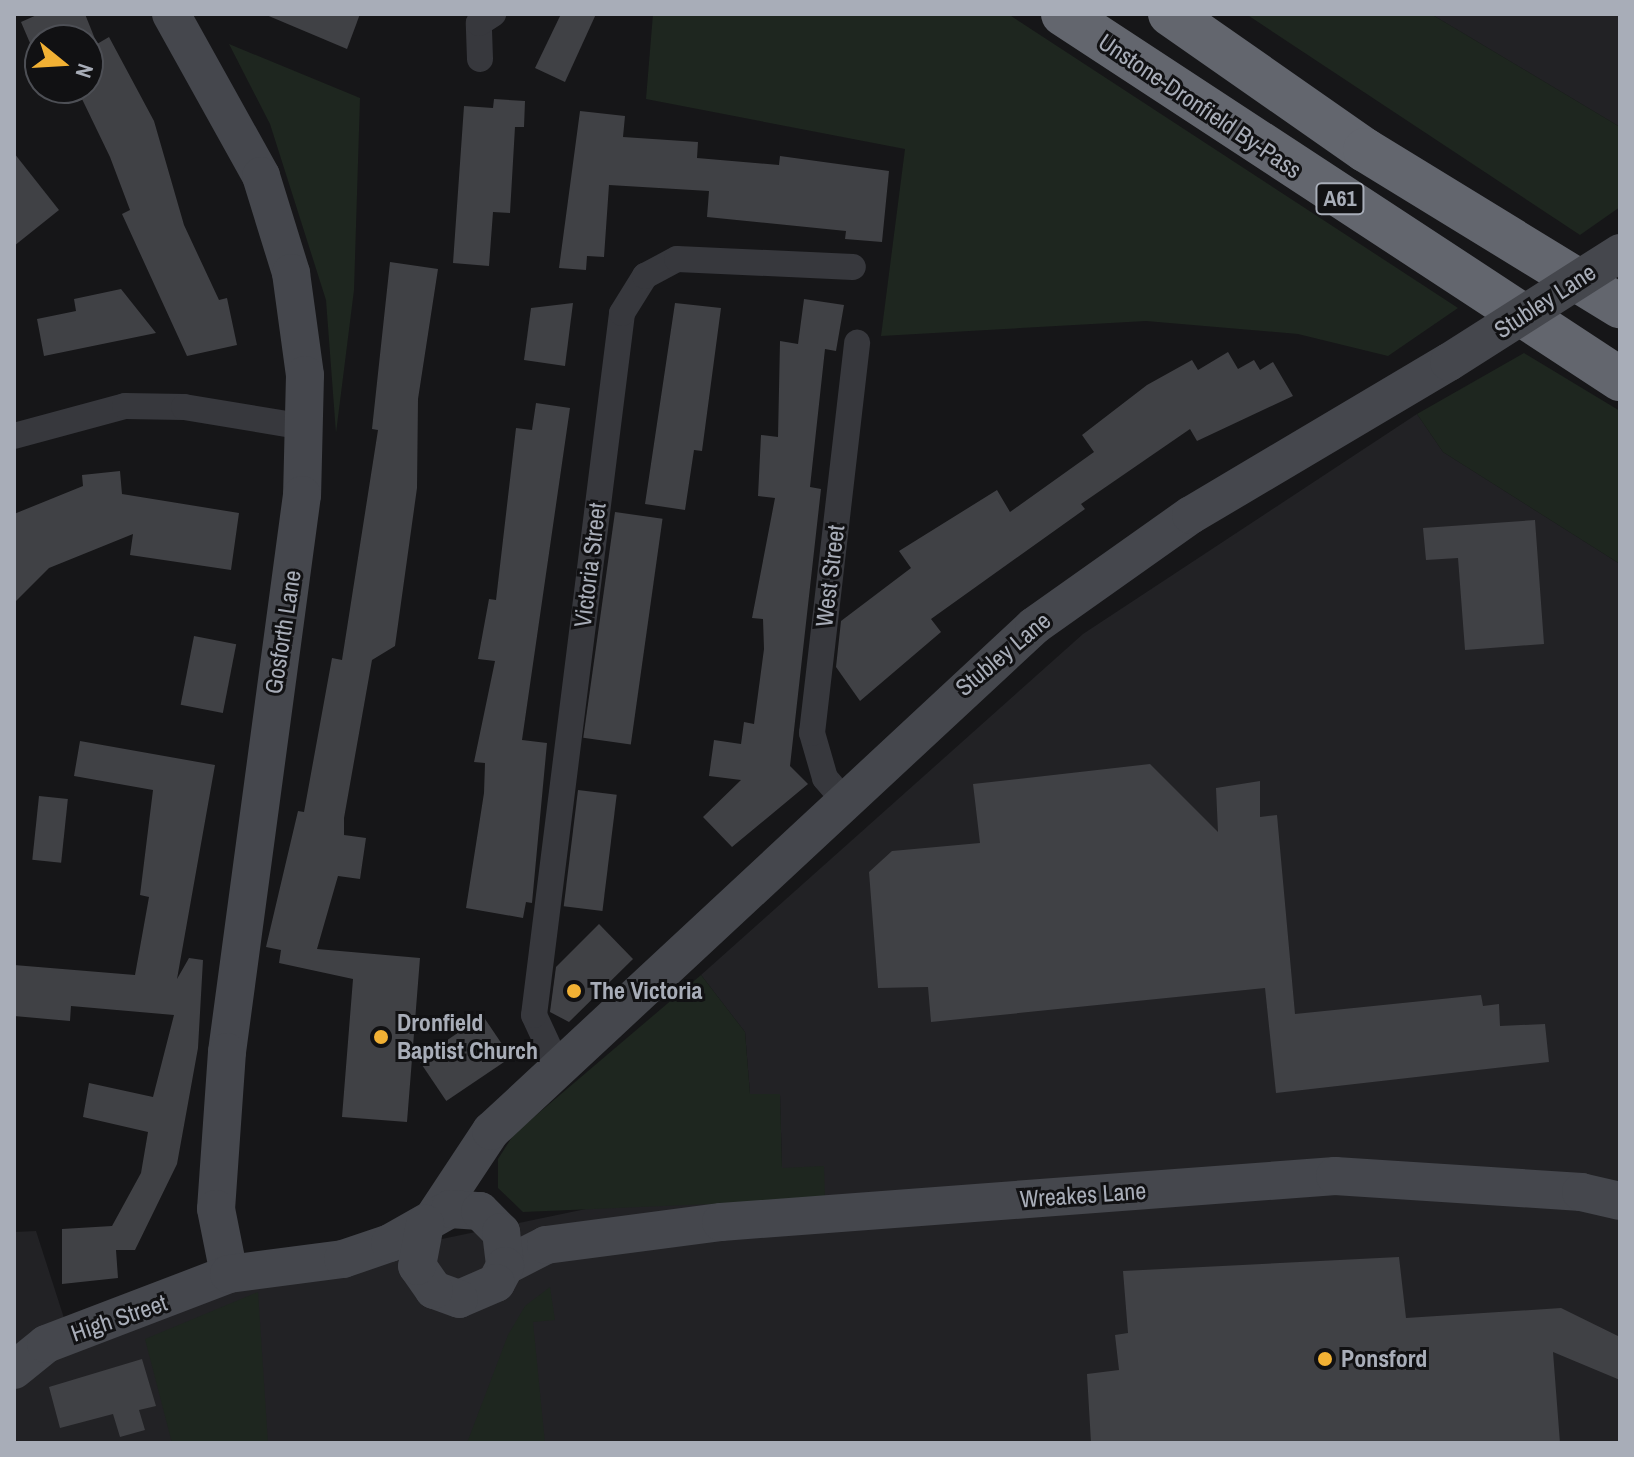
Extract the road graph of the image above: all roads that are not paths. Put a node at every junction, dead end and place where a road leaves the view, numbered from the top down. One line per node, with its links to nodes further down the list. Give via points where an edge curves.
1 (171, 14): 11 (street, Gosforth Lane, via 261,176 299,317)
2 (1063, 14): 10 (highway, Unstone-Dronfield By-Pass / A61)
3 (1170, 14): 8 (highway, A61, via 1365,150)
4 (477, 17): 5 (street)
5 (480, 59)
6 (1620, 253): 13 (street, Stubley Lane, bridge, via 1097,579 975,675)
7 (853, 267): 14 (street, Victoria Street, via 677,259 645,276 622,313 534,1015)
8 (1620, 306)
9 (857, 343): 13 (street, West Street, via 812,733 825,778)
10 (1620, 379)
11 (305, 427): 12 (street, via 184,407 125,406); 20 (street, Gosforth Lane, via 293,575 228,1038 216,1209)
12 (14, 436)
13 (844, 800): 14 (street, Stubley Lane)
14 (558, 1067): 15 (street, Stubley Lane, via 491,1131)
15 (470, 1163): 17 (street, Stubley Lane); 18 (street)
16 (1620, 1201): 18 (street, Wreakes Lane, via 1581,1192 1335,1176 721,1222 546,1245)
17 (431, 1219): 18 (street, Wreakes Lane, via 465,1207); 19 (street, Wreakes Lane); 21 (street, via 415,1252)
18 (500, 1239): 21 (street, Wreakes Lane, via 496,1283 473,1297 446,1296)
19 (343, 1259): 20 (street, Wreakes Lane); 21 (street, Wreakes Lane)
20 (229, 1274): 22 (street, High Street, via 46,1344)
21 (424, 1279)
22 (14, 1370)

